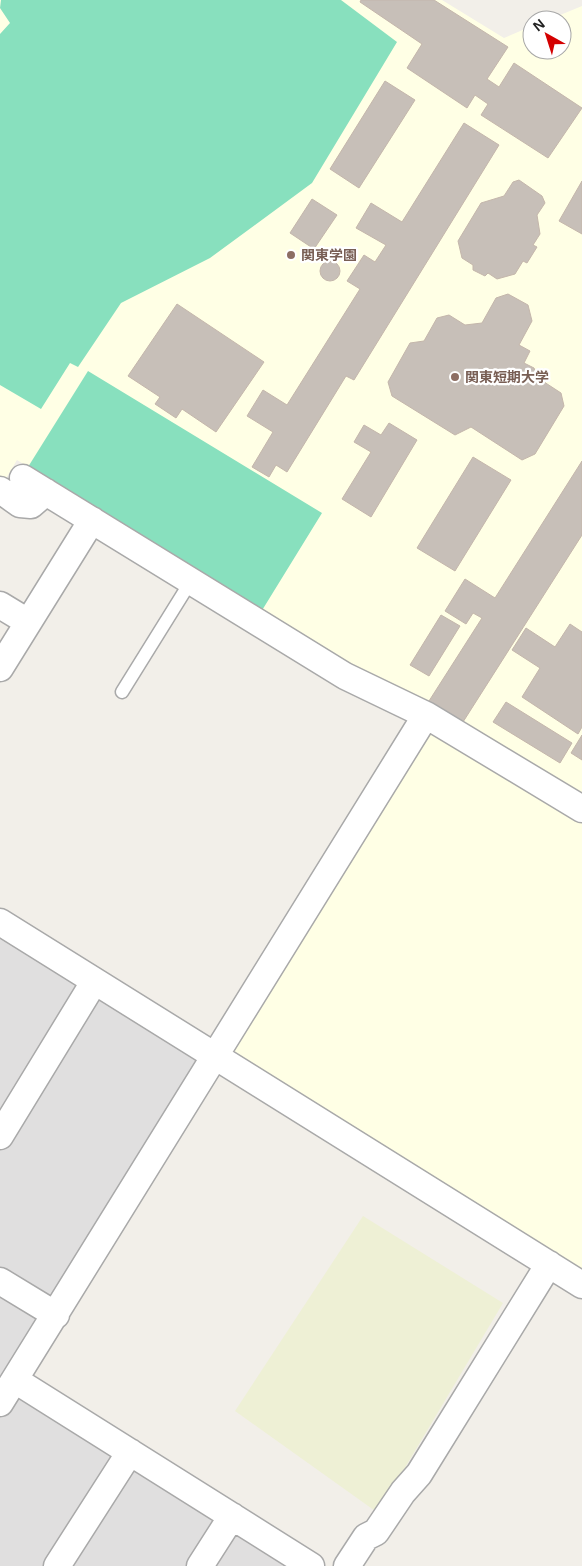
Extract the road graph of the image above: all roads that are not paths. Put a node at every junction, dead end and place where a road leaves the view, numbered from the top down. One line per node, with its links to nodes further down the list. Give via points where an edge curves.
1 (23, 478): 3 (street)
2 (0, 490): 3 (street, via 20,504 31,504)
3 (46, 492): 4 (street)
4 (92, 520): 5 (street); 7 (street)
5 (190, 581): 9 (lane); 10 (street, via 345,676)
6 (0, 605): 7 (street)
7 (28, 622): 8 (street)
8 (0, 668)
9 (122, 692)
10 (426, 715): 11 (street); 14 (street)
11 (582, 810)
12 (0, 922): 13 (street)
13 (94, 982): 14 (street); 15 (street)
14 (213, 1057): 16 (street); 19 (street)
15 (0, 1136)
16 (549, 1264): 18 (street); 27 (street, via 419,1474 376,1532 366,1537)
17 (0, 1281): 19 (street)
18 (582, 1285)
19 (56, 1315): 20 (street)
20 (15, 1380): 21 (street); 22 (street)
21 (0, 1404)
22 (130, 1452): 23 (street); 24 (street)
23 (232, 1516): 25 (street); 26 (street)
24 (57, 1566)
25 (200, 1566)
26 (311, 1566)
27 (347, 1566)

